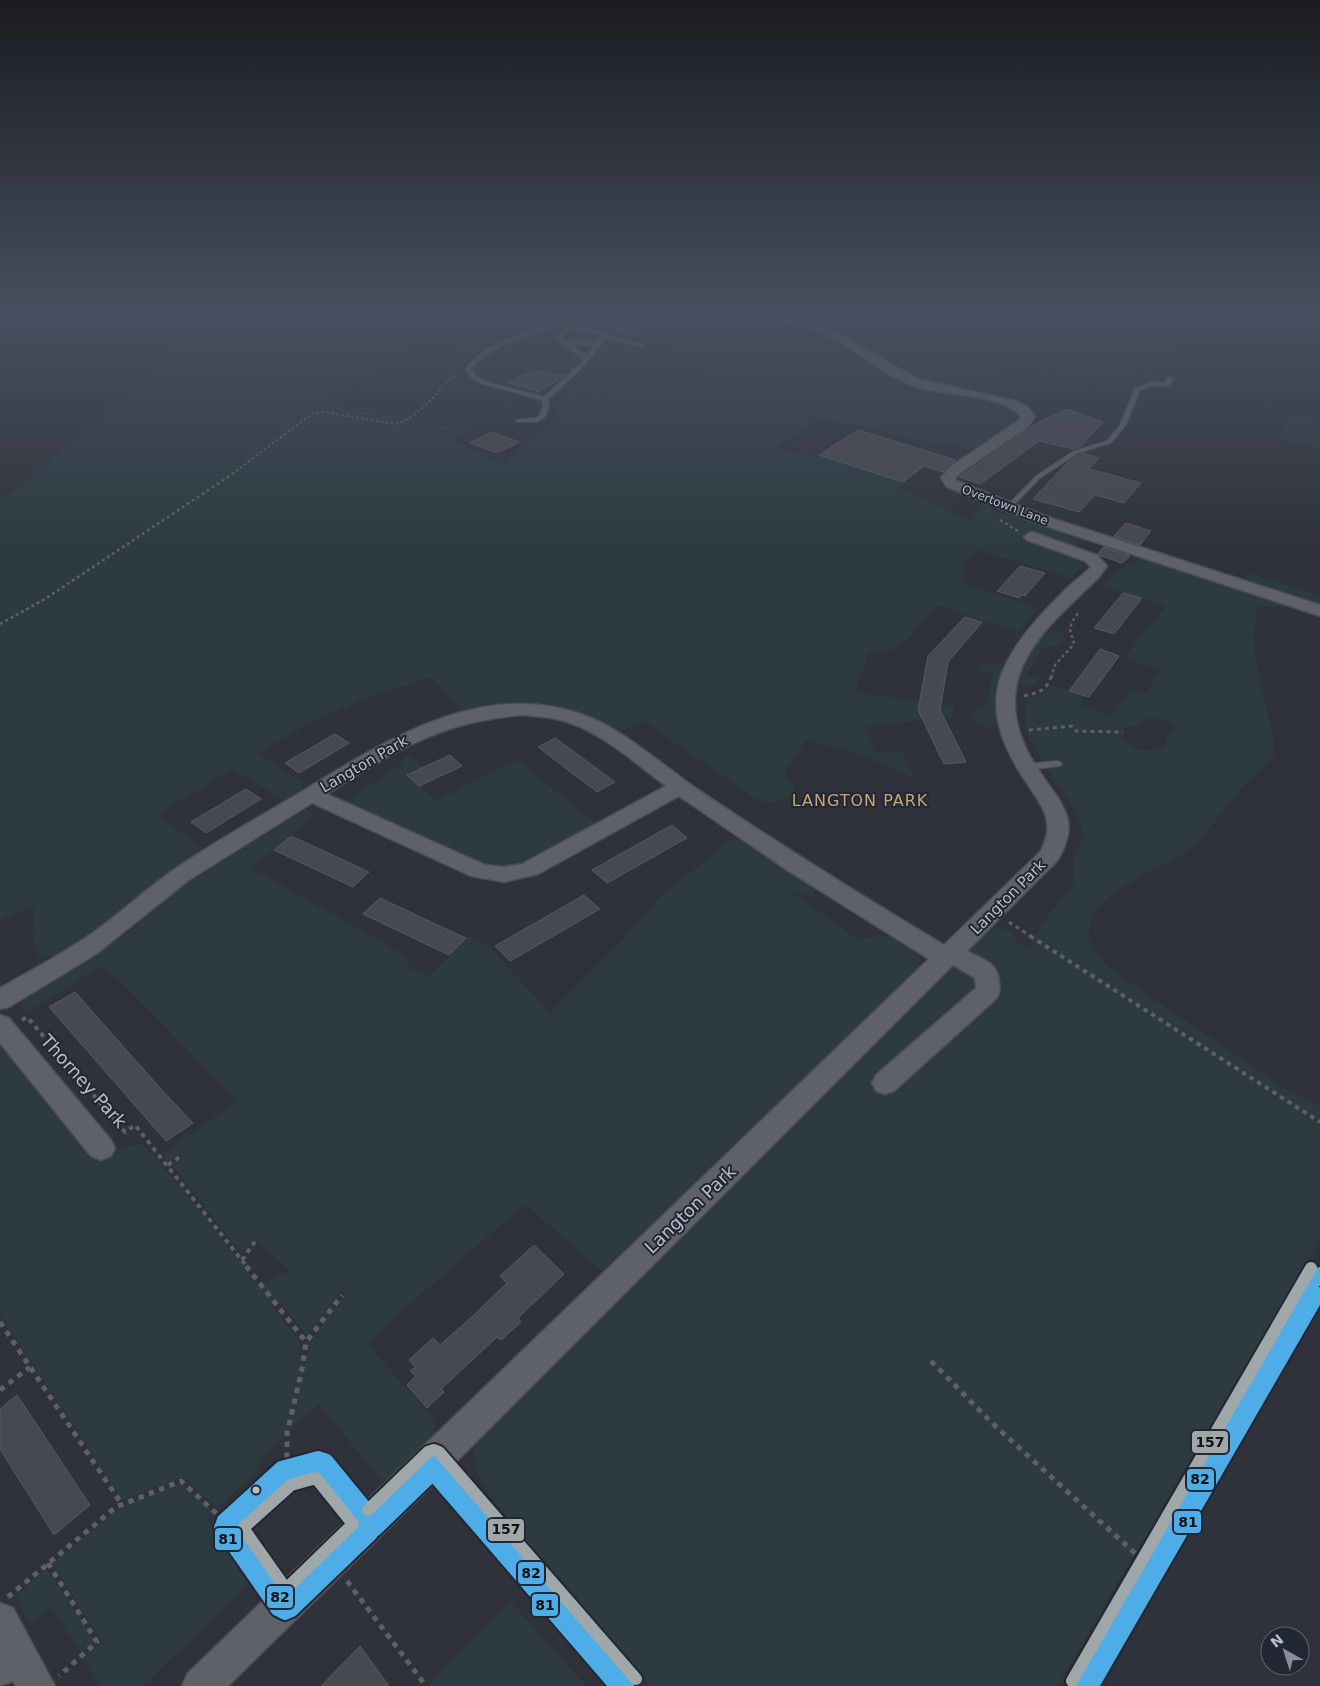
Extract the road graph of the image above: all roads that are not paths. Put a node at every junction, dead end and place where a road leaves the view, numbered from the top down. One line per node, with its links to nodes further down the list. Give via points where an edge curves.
1 (523, 393): 5 (lane)
2 (552, 393): 5 (lane)
3 (966, 393): 7 (street, Overtown Lane, via 1002,400 1024,410 1028,416 1023,424 948,478 952,484)
4 (1136, 393): 7 (lane, via 1123,425 1109,442 1076,452 1038,477)
5 (545, 399): 6 (lane, via 542,417)
6 (518, 421)
7 (1009, 507): 9 (street, Overtown Lane)
8 (1032, 537): 11 (street, Langton Park, via 1091,558 1099,566 1061,604 1024,649 1009,678 1004,701 1010,740)
9 (1320, 611)
10 (1057, 764): 11 (lane)
11 (1031, 766): 14 (street, Langton Park, via 1058,821 1056,841 1050,855)
12 (680, 787): 13 (street, Langton Park, via 530,869 502,876 479,871); 13 (street, Langton Park, via 586,722 545,711 510,710 464,718 419,733 373,756); 14 (street, Langton Park, via 795,865)
13 (311, 795): 15 (street, via 173,882 98,940)
14 (949, 955): 17 (street, via 987,973 988,991); 20 (street, Langton Park)
15 (0, 1000)
16 (2, 1028): 18 (street, Thorney Park)
17 (885, 1083)
18 (101, 1148)
19 (1320, 1274): 28 (lane)
20 (434, 1460): 21 (street); 27 (lane)
21 (367, 1525): 22 (street); 22 (lane, via 320,1467 286,1476 230,1527)
22 (285, 1604): 26 (street)
23 (0, 1621): 24 (street)
24 (9, 1660): 25 (street)
25 (45, 1683)
26 (201, 1686)
27 (628, 1686)
28 (1081, 1686)

